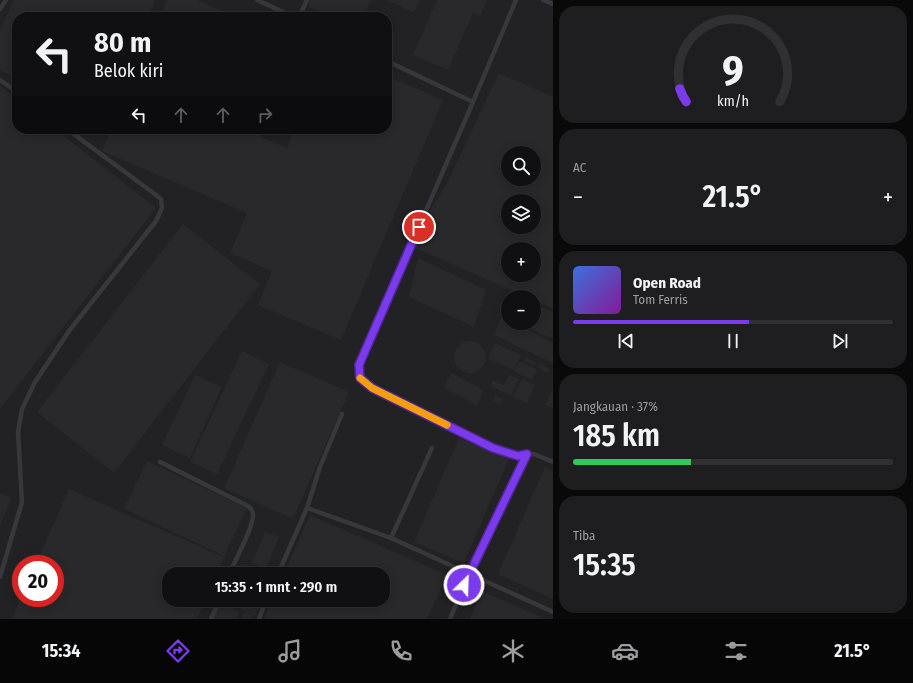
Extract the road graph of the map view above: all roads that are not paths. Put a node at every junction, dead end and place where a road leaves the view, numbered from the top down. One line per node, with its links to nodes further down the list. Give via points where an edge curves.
1 (6, 0): 7 (lane)
2 (257, 0): 8 (lane)
3 (307, 0): 9 (lane)
4 (516, 0): 13 (lane)
5 (544, 0): 6 (lane)
6 (553, 4)
7 (0, 9)
8 (283, 12)
9 (301, 12)
10 (392, 63): 13 (lane)
11 (0, 80): 12 (lane)
12 (12, 88)
13 (472, 102): 17 (lane, via 359,365 360,378 372,388 493,448 518,456)
14 (74, 134): 25 (lane, via 161,199 162,208 156,221 69,331 35,382 22,409 18,432 22,502)
15 (342, 414): 20 (lane, via 320,467)
16 (432, 448): 21 (lane)
17 (527, 454): 19 (lane, via 534,454); 24 (lane)
18 (160, 462): 22 (lane, via 248,506 253,511)
19 (553, 462)
20 (307, 508): 21 (lane); 23 (lane)
21 (391, 538): 24 (lane)
22 (233, 567)
23 (281, 567)
24 (469, 574): 28 (lane); 31 (lane)
25 (0, 577)
26 (215, 607): 29 (lane)
27 (263, 607): 30 (lane)
28 (553, 612)
29 (211, 619)
30 (259, 619)
31 (450, 619)

